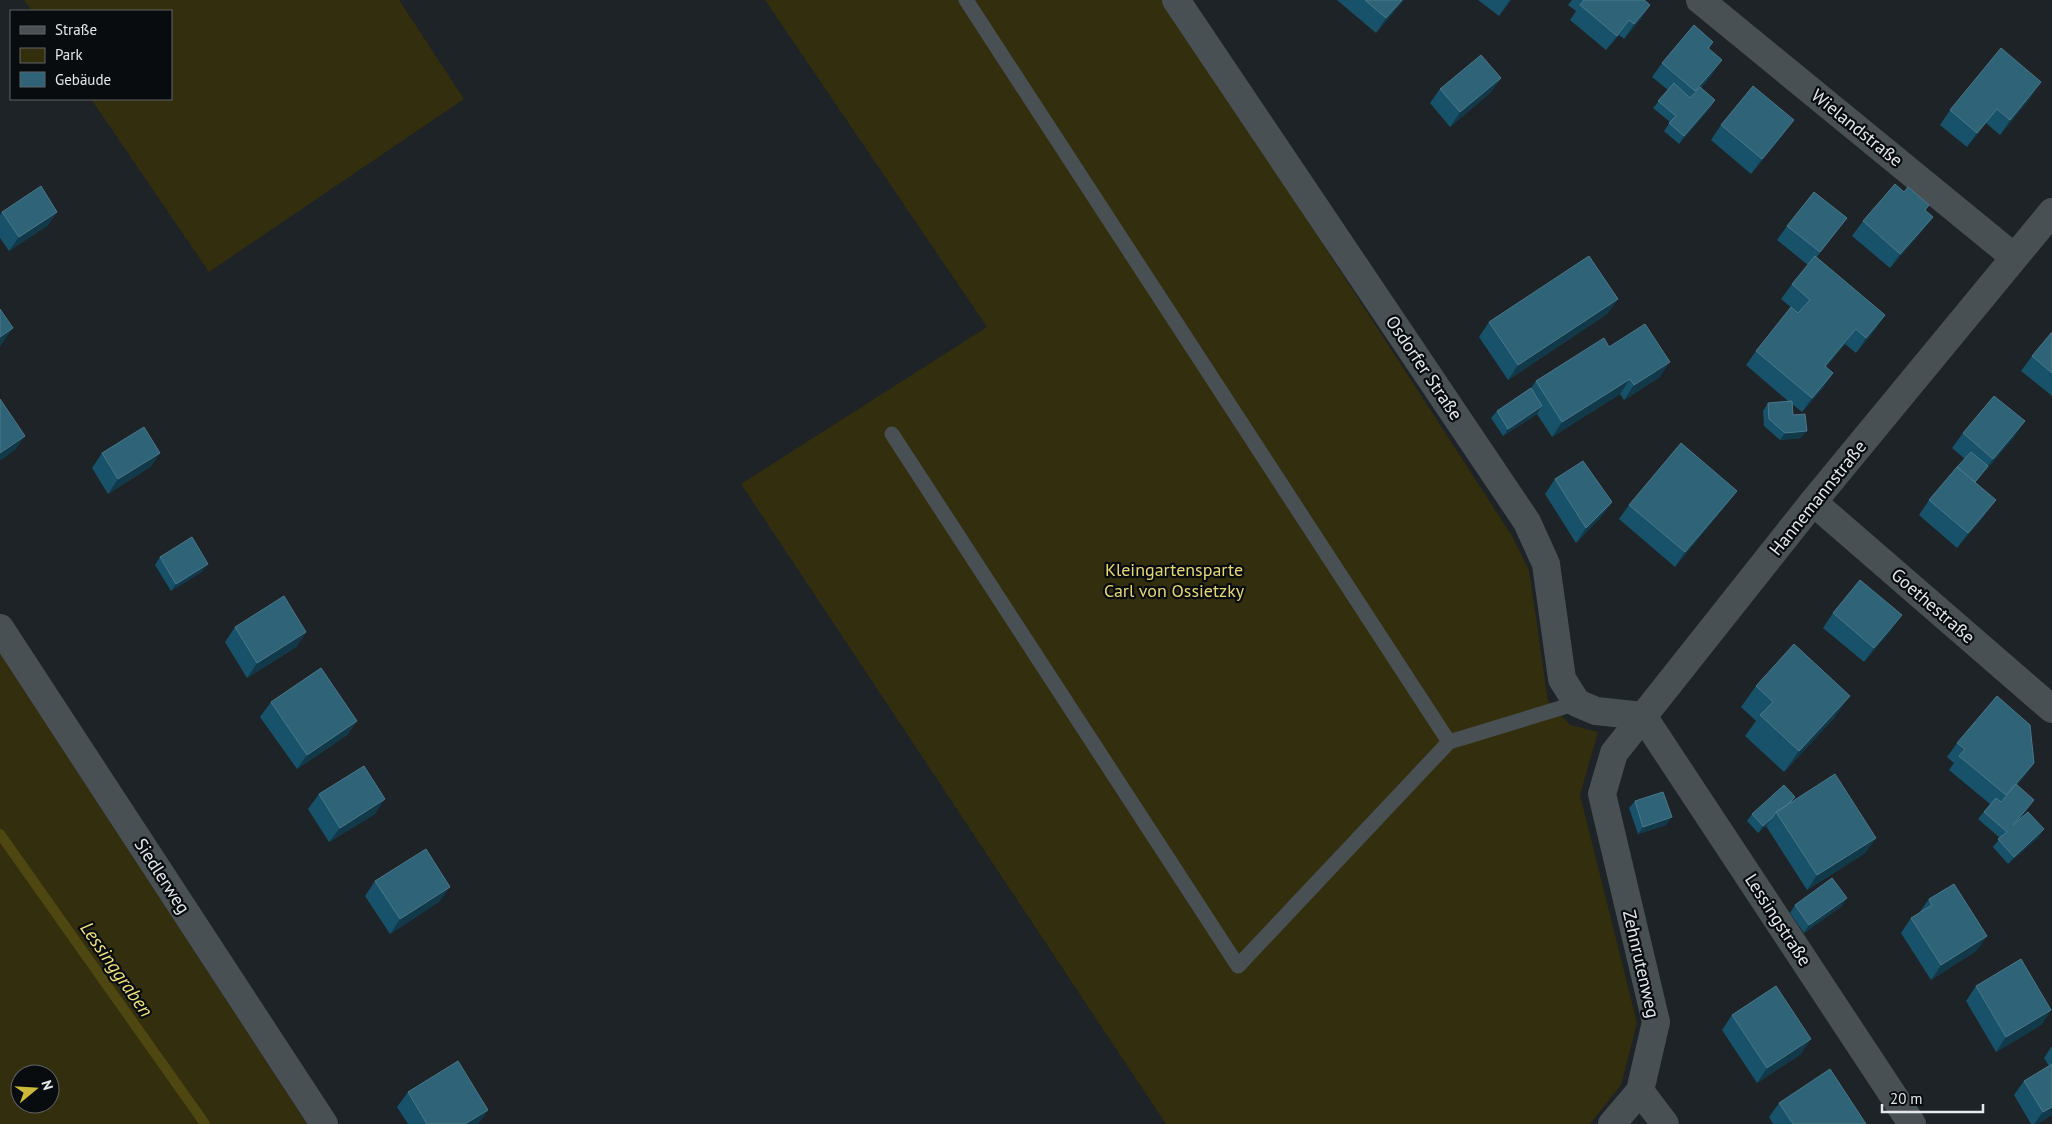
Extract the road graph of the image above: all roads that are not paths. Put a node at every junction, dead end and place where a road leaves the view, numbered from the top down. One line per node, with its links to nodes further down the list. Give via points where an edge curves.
1 (966, 0): 12 (lane)
2 (1177, 0): 9 (street, Osdorfer Straße, via 1527,522 1546,564 1562,680)
3 (1700, 0): 5 (street, Wielandstraße)
4 (2052, 212): 5 (street, Hannemannstraße)
5 (2014, 257): 7 (street, Hannemannstraße)
6 (892, 434): 12 (lane, via 1238,966)
7 (1813, 502): 10 (street, Goethestraße); 11 (street, Hannemannstraße)
8 (0, 628): 15 (street, Siedlerweg)
9 (1577, 702): 11 (street, via 1596,712); 12 (lane)
10 (2052, 710)
11 (1644, 716): 13 (street, Hannemannstraße, via 1614,753); 18 (street, Lessingstraße)
12 (1450, 742)
13 (1602, 794): 14 (street, Zehnrutenweg, via 1656,1022)
14 (1640, 1091): 16 (street, Zehnrutenweg); 17 (street)
15 (324, 1124)
16 (1612, 1124)
17 (1665, 1124)
18 (1912, 1124)

